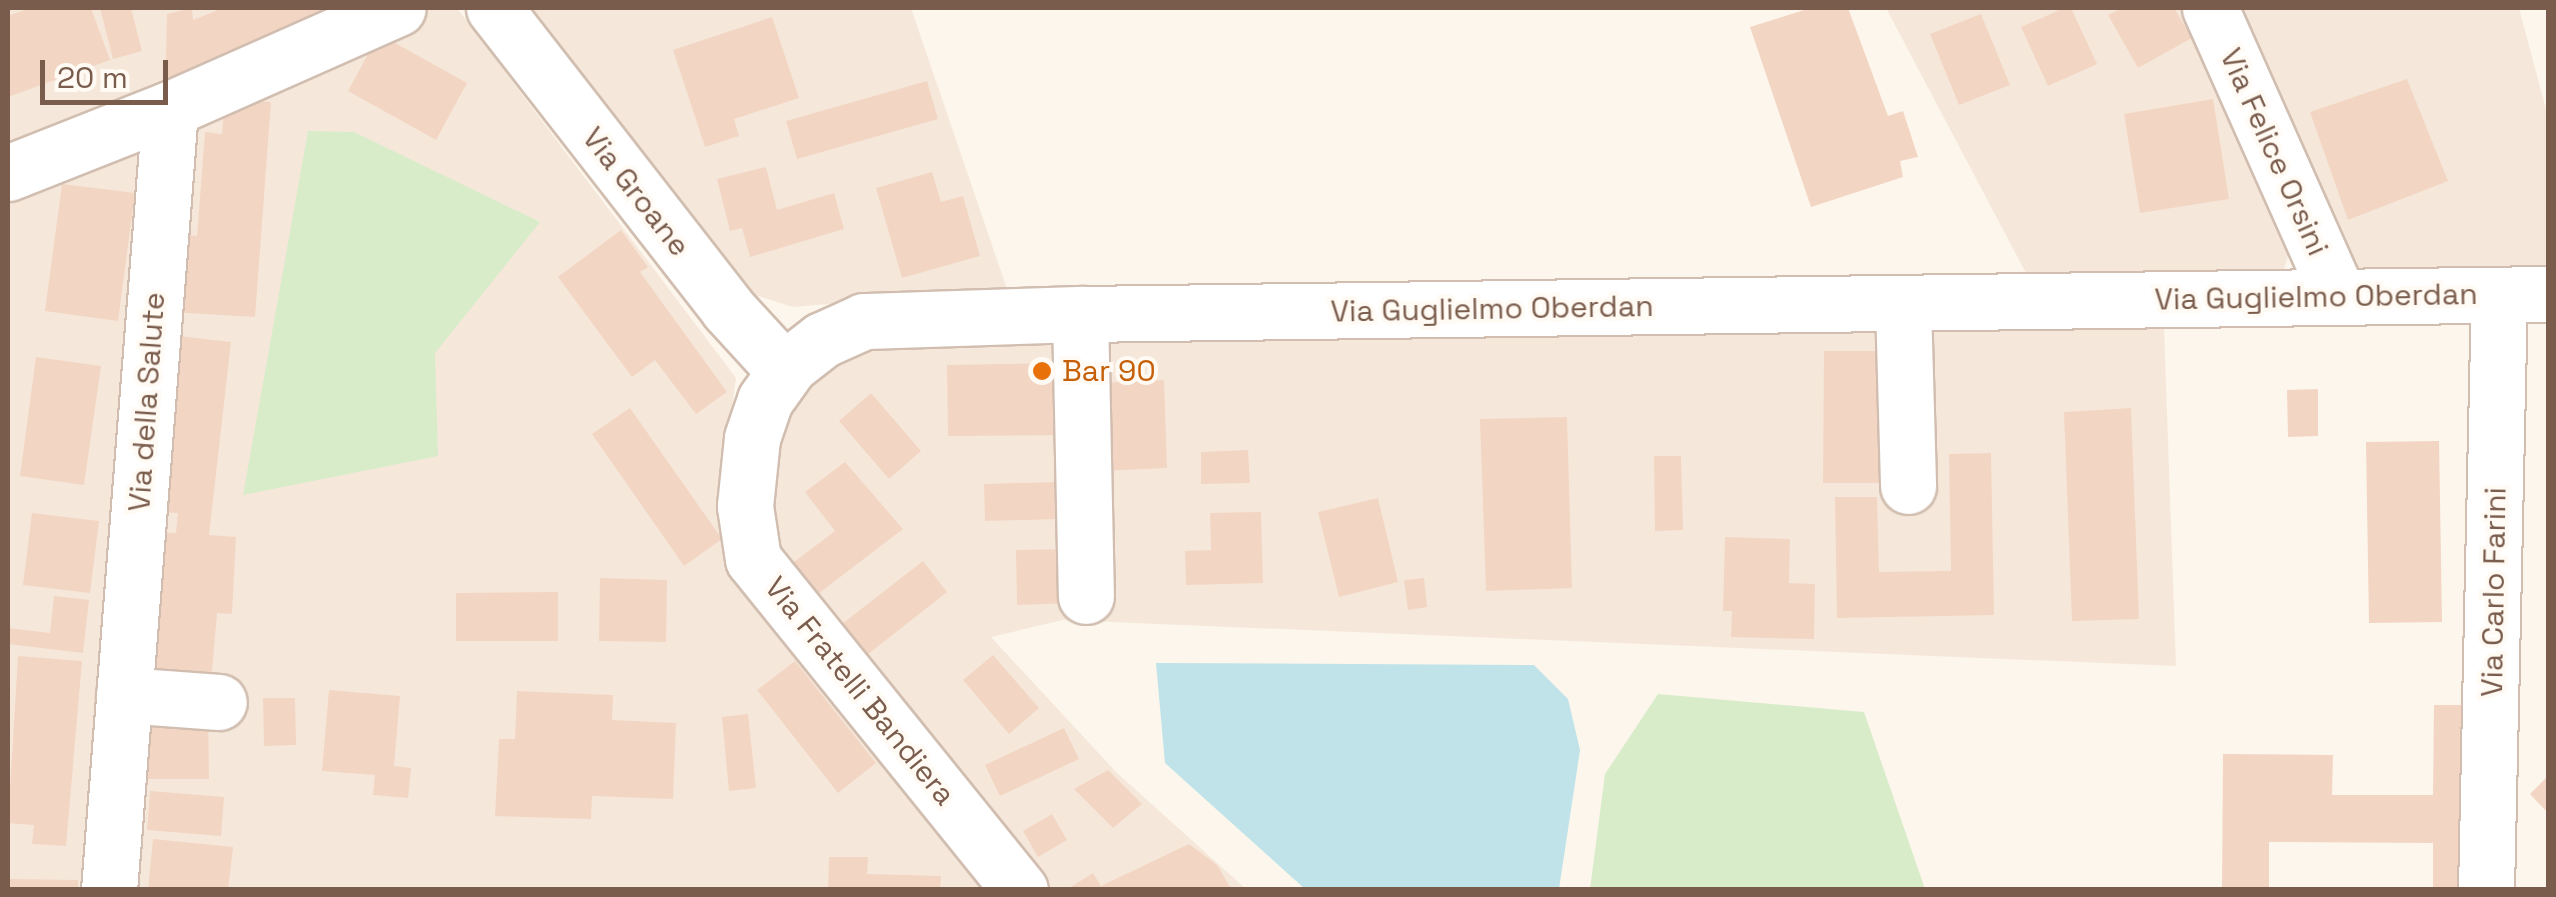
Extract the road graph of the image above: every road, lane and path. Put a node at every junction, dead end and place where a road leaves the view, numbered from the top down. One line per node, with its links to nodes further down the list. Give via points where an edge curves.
1 (398, 8): 4 (street)
2 (494, 8): 10 (street, Via Groane, via 728,309 772,357)
3 (2210, 8): 7 (street, Via Felice Orsini)
4 (170, 108): 5 (street); 13 (street, Via della Salute)
5 (8, 173)
6 (2524, 295): 7 (street, Via Guglielmo Oberdan); 17 (street, Via Carlo Farini)
7 (2338, 296): 8 (street, Via Guglielmo Oberdan)
8 (1903, 304): 9 (street, Via Guglielmo Oberdan); 11 (street)
9 (1080, 314): 10 (street, Via Guglielmo Oberdan, via 864,322 822,340); 12 (street)
10 (790, 366): 16 (street, Via Fratelli Bandiera, via 765,400 752,438 745,506 753,560)
11 (1908, 486)
12 (1086, 596)
13 (124, 695): 14 (street); 15 (street, Via della Salute)
14 (219, 702)
15 (109, 890)
16 (1020, 890)
17 (2486, 890)

